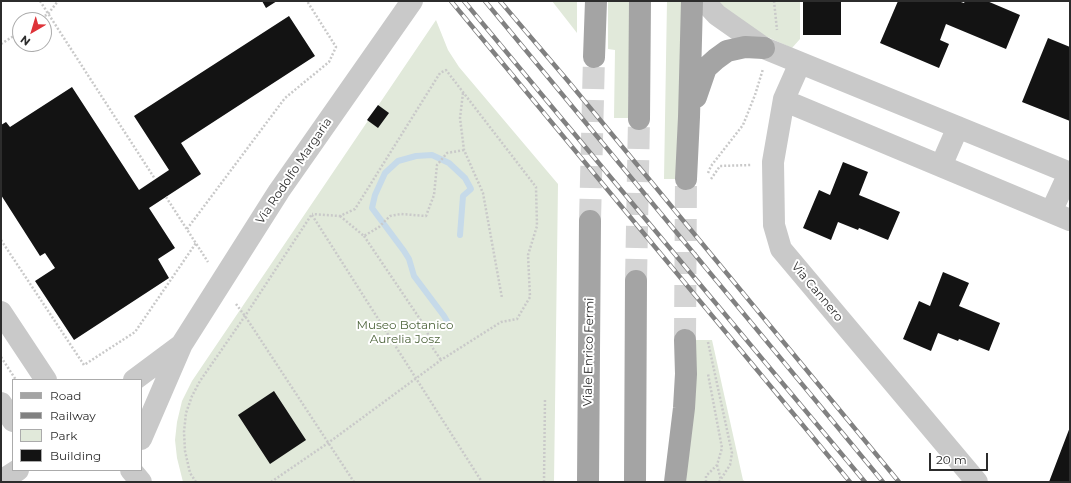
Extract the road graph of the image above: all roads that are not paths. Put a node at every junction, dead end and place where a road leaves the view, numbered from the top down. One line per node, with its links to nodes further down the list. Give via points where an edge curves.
1 (412, 1): 21 (street, Via Rodolfo Margaria, via 280,190)
2 (586, 1): 3 (main road, via 586,14 595,48)
3 (596, 1)
4 (640, 1): 11 (main road)
5 (692, 1): 10 (main road)
6 (704, 1): 7 (street, via 717,15)
7 (768, 49): 8 (street); 10 (main road, via 745,47 727,51 716,59 706,68)
8 (800, 63): 12 (street); 34 (street, Via Cannero, via 784,99 773,162 774,225 781,249)
9 (795, 105): 13 (street)
10 (689, 117): 15 (main road)
11 (639, 119)
12 (958, 127): 13 (street); 14 (street)
13 (941, 166): 16 (street)
14 (1070, 173): 16 (street)
15 (696, 179)
16 (1061, 216)
17 (590, 221): 31 (main road, Viale Enrico Fermi)
18 (636, 281): 32 (main road)
19 (1, 312): 22 (street)
20 (685, 340): 33 (main road, via 684,408)
21 (182, 344): 23 (street, Via Rodolfo Margaria); 26 (street, Via Rodolfo Margaria)
22 (45, 379)
23 (135, 379)
24 (1, 403): 25 (street)
25 (12, 420)
26 (143, 426)
27 (16, 471): 29 (street)
28 (132, 471): 30 (street)
29 (1, 481)
30 (141, 482)
31 (588, 482)
32 (635, 482)
33 (675, 482)
34 (977, 482)

